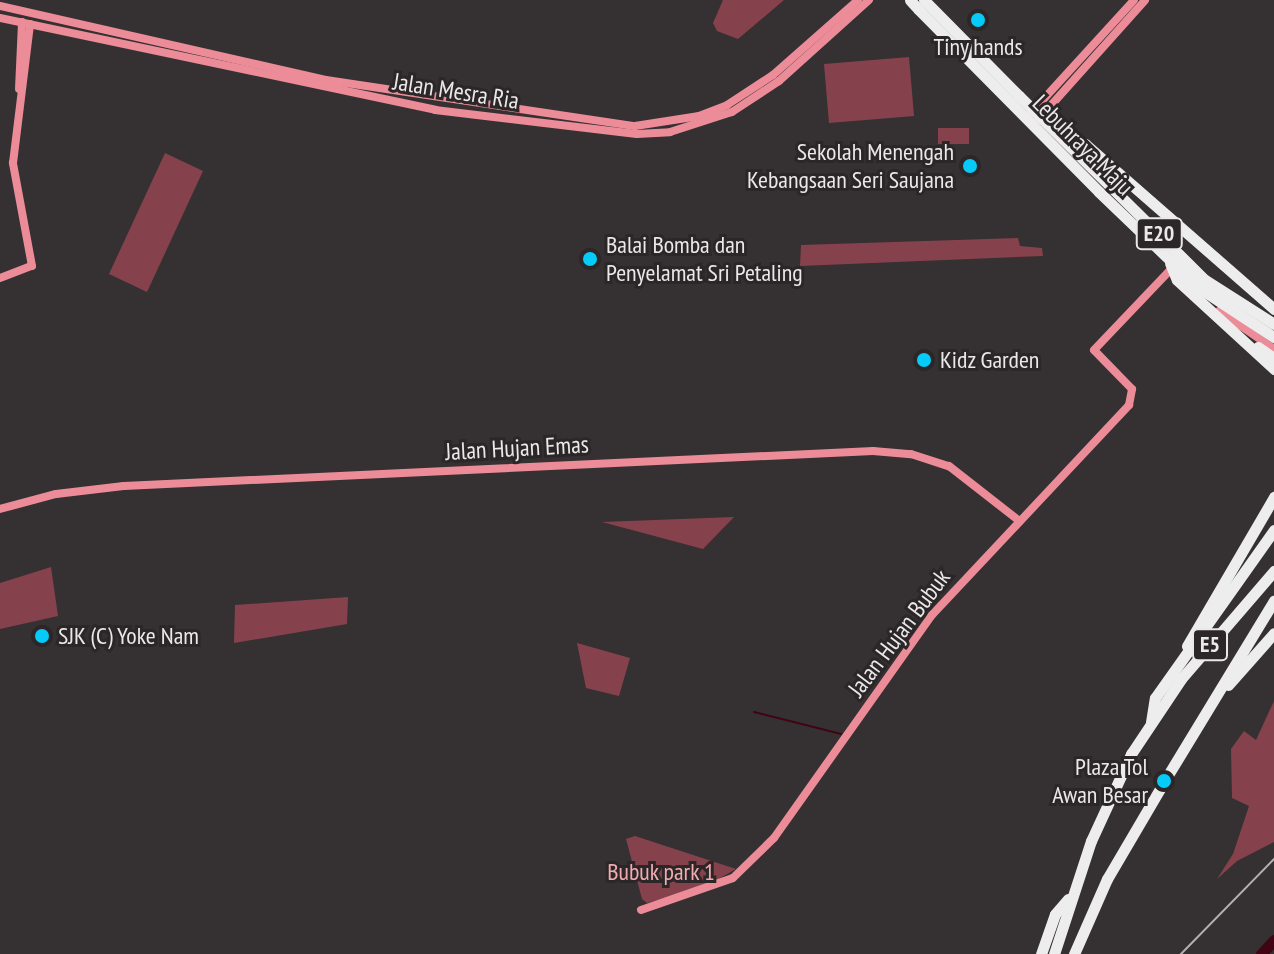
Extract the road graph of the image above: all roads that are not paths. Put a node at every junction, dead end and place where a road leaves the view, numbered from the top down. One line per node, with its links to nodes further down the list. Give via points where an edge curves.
1 (858, 0): 9 (main road, Jalan Mesra Ria, via 773,75 727,105 699,116 635,126 326,80)
2 (869, 0): 11 (main road, Jalan Mesra Ria, via 779,81 732,112 681,129 637,134 435,110)
3 (908, 0): 14 (main road); 16 (highway, Lebuhraya Maju / E20, bridge)
4 (927, 0): 12 (main road); 15 (highway, Lebuhraya Maju / E20, bridge)
5 (1134, 0): 12 (main road)
6 (1145, 0): 13 (main road)
7 (0, 6): 8 (main road, Jalan Mesra Ria)
8 (16, 9): 9 (main road, Jalan Mesra Ria); 11 (main road)
9 (46, 15): 11 (main road)
10 (0, 18): 11 (main road, Jalan Mesra Ria)
11 (27, 21): 17 (main road, via 14,175 32,266)
12 (1037, 107): 13 (main road); 14 (main road)
13 (1044, 114): 14 (main road); 21 (main road, via 1197,273)
14 (1027, 124): 16 (main road)
15 (1055, 130): 18 (highway, bridge, via 1085,144); 20 (highway, Lebuhraya Maju / E20, bridge, via 1205,280)
16 (1171, 265): 19 (highway, bridge, via 1177,280); 21 (highway, Lebuhraya Maju / E20, via 1237,316); 22 (main road, via 1225,317); 27 (main road, Jalan Hujan Bubuk, via 1094,350 1132,389 1129,405)
17 (0, 278)
18 (1274, 309)
19 (1213, 313): 23 (highway); 24 (highway)
20 (1274, 324)
21 (1274, 335)
22 (1274, 349)
23 (1274, 358)
24 (1274, 369)
25 (1274, 497): 32 (highway, via 1194,632)
26 (0, 509): 27 (main road, Jalan Hujan Emas, via 56,494 124,486 873,451 911,454 949,466)
27 (1018, 520): 38 (main road, Jalan Hujan Bubuk, via 932,615 793,813 750,864 721,884)
28 (1274, 530): 32 (highway)
29 (1274, 571): 34 (highway, E5)
30 (1274, 601): 33 (highway, E5)
31 (1274, 633): 33 (highway)
32 (1185, 658): 34 (highway, via 1155,698)
33 (1211, 702): 35 (highway, E5)
34 (1151, 722): 37 (highway, E5, via 1109,799)
35 (1168, 775)
36 (1161, 787): 41 (highway, via 1107,879)
37 (1071, 896): 39 (highway, via 1055,914); 40 (highway, E5)
38 (641, 910)
39 (1041, 954)
40 (1054, 954)
41 (1074, 954)

